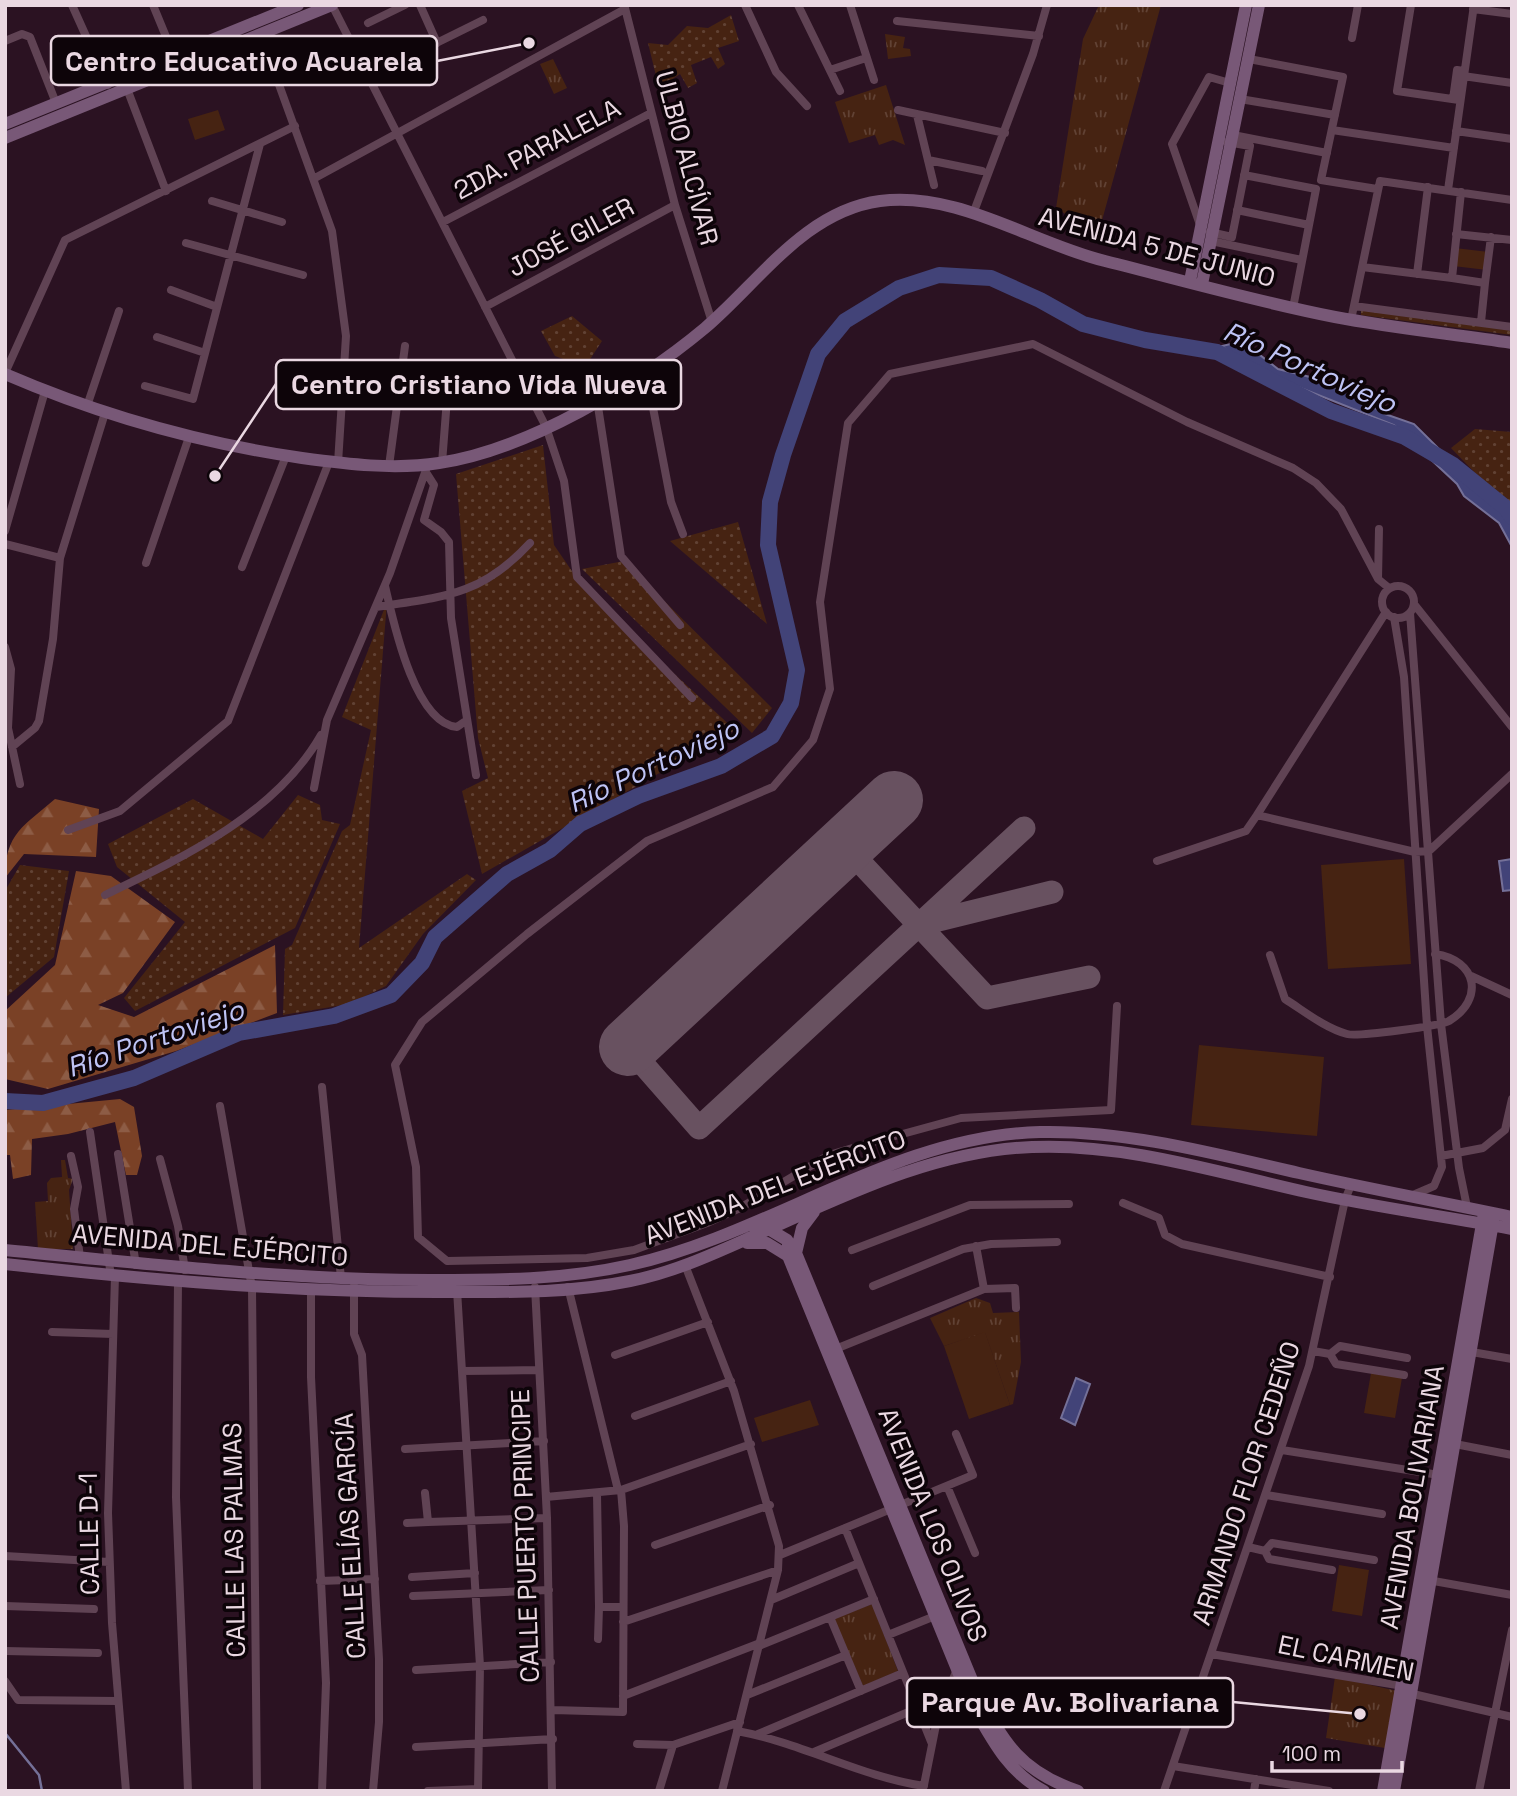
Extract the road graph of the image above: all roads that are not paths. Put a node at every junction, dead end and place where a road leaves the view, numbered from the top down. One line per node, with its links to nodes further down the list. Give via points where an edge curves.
1 (72, 5): 36 (street)
2 (153, 5): 26 (street)
3 (298, 5): 26 (street)
4 (332, 5): 21 (street); 50 (street)
5 (405, 5): 20 (street)
6 (420, 5): 25 (street)
7 (745, 5): 41 (street, via 776,72)
8 (798, 5): 30 (street)
9 (850, 5): 27 (street)
10 (1047, 5): 22 (street)
11 (1246, 5): 34 (street)
12 (1259, 5): 28 (street)
13 (1359, 5): 23 (street)
14 (1410, 5): 39 (street, via 1397,91)
15 (627, 7): 43 (street, ULBIO ALCÍVAR); 50 (street)
16 (1473, 7): 17 (street); 31 (street)
17 (1512, 14)
18 (483, 20): 25 (street)
19 (897, 21): 22 (street)
20 (369, 23)
21 (261, 35): 33 (street); 47 (street)
22 (1039, 36): 51 (street)
23 (1352, 38)
24 (5, 41): 40 (street, via 22,34 30,37)
25 (437, 43): 29 (street)
26 (174, 56): 33 (street)
27 (866, 58): 30 (street); 32 (street)
28 (1249, 59): 38 (street); 45 (street, via 1343,77)
29 (390, 66)
30 (830, 70): 37 (street)
31 (1463, 73): 35 (street); 39 (street)
32 (874, 80)
33 (125, 83): 36 (street); 66 (street)
34 (1230, 83): 53 (street); 77 (street, via 1209,77 1172,144)
35 (1512, 83)
36 (109, 89): 40 (street); 52 (street)
37 (840, 91)
38 (1240, 99): 45 (street); 53 (street)
39 (1456, 100): 49 (street)
40 (56, 103): 46 (street)
41 (807, 106)
42 (898, 110): 44 (street)
43 (651, 113): 70 (street, ULBIO ALCÍVAR); 75 (street, 2DA. PARALELA)
44 (917, 115): 51 (street); 58 (street)
45 (1335, 115): 48 (street)
46 (5, 124)
47 (295, 126): 55 (street); 61 (street)
48 (1332, 130): 56 (street); 57 (street)
49 (1456, 131): 54 (street); 56 (street)
50 (398, 133): 61 (street); 75 (street)
51 (1005, 133): 73 (street)
52 (5, 138)
53 (1228, 139): 57 (street); 60 (street, via 1250,146); 77 (street)
54 (1512, 139)
55 (260, 144): 66 (street); 72 (street)
56 (1454, 148): 65 (street)
57 (1327, 153): 64 (street, via 1321,180)
58 (928, 160): 59 (street); 62 (street)
59 (982, 171)
60 (1244, 175): 71 (street); 76 (street, via 1316,189)
61 (315, 178): 115 (street, via 332,231 346,336)
62 (934, 185)
63 (1427, 187): 64 (street, via 1380,181); 65 (street); 85 (street)
64 (1377, 189): 84 (street)
65 (1448, 190): 67 (street)
66 (166, 191): 105 (street, via 65,240)
67 (1461, 192): 68 (street); 78 (street)
68 (1512, 200)
69 (212, 201): 72 (street)
70 (676, 205): 93 (street, JOSÉ GILER); 97 (street, ULBIO ALCÍVAR)
71 (1237, 210): 76 (street); 77 (street, via 1232,237)
72 (242, 212): 74 (street); 82 (street)
73 (973, 214): 88 (street, AVENIDA 5 DE JUNIO, via 1077,254); 97 (street, AVENIDA 5 DE JUNIO, via 904,199 848,210 799,240)
74 (282, 222)
75 (443, 222): 93 (street)
76 (1310, 225): 83 (street)
77 (1206, 233): 83 (street); 88 (street)
78 (1456, 234): 79 (street); 87 (street)
79 (1491, 237): 80 (street); 89 (street)
80 (1512, 240)
81 (186, 243): 82 (street)
82 (230, 258): 86 (street); 92 (street)
83 (1302, 260): 94 (street)
84 (1362, 267): 85 (street); 91 (street)
85 (1417, 274): 87 (street)
86 (303, 275)
87 (1452, 278): 89 (street)
88 (1196, 282): 94 (street, AVENIDA 5 DE JUNIO)
89 (1485, 283): 98 (street)
90 (172, 290): 92 (street)
91 (1354, 306): 96 (street); 98 (street)
92 (217, 307): 103 (street)
93 (485, 307): 112 (street)
94 (1293, 307): 96 (street, AVENIDA 5 DE JUNIO)
95 (119, 311): 110 (street)
96 (1351, 320): 101 (street, AVENIDA 5 DE JUNIO)
97 (712, 321): 104 (street, AVENIDA 5 DE JUNIO)
98 (1481, 322): 99 (street)
99 (1512, 327)
100 (157, 337): 103 (street)
101 (1512, 343)
102 (405, 346): 117 (street)
103 (205, 353): 106 (street, via 193,399)
104 (646, 371): 109 (street, AVENIDA 5 DE JUNIO); 121 (street, via 671,502)
105 (5, 373): 108 (street, AVENIDA 5 DE JUNIO)
106 (145, 386)
107 (448, 386): 116 (street)
108 (46, 391): 110 (street, AVENIDA 5 DE JUNIO); 120 (street)
109 (597, 400): 112 (street, AVENIDA 5 DE JUNIO); 135 (street, via 620,552)
110 (86, 406): 111 (street, AVENIDA 5 DE JUNIO)
111 (105, 413): 113 (street, AVENIDA 5 DE JUNIO); 124 (street)
112 (546, 427): 116 (street, AVENIDA 5 DE JUNIO, via 501,448); 137 (street, via 564,481 577,577)
113 (189, 437): 114 (street, AVENIDA 5 DE JUNIO); 125 (street)
114 (286, 456): 115 (street, AVENIDA 5 DE JUNIO); 126 (street)
115 (333, 462): 117 (street, AVENIDA 5 DE JUNIO); 147 (street, via 228,721 120,811)
116 (442, 463): 118 (street, AVENIDA 5 DE JUNIO)
117 (389, 466): 118 (street, AVENIDA 5 DE JUNIO)
118 (428, 469): 128 (street); 130 (street, via 434,485 424,520 449,542)
119 (1379, 529): 127 (street)
120 (5, 531)
121 (683, 534)
122 (530, 543): 130 (street, via 495,576)
123 (5, 544): 124 (street)
124 (60, 558): 141 (street, via 39,720)
125 (146, 563)
126 (242, 568)
127 (1378, 579): 129 (street); 156 (street, via 1341,509 1316,483 1033,344 890,374 848,423 820,602 830,689 813,740 773,787 647,841 422,1022 395,1065 416,1167 418,1237 447,1261 587,1258 634,1250 740,1208 829,1155 866,1144 961,1118 1111,1110)
128 (385, 585): 131 (street); 132 (street)
129 (1389, 589): 133 (street, via 1409,590); 134 (street, via 1383,597)
130 (449, 597): 131 (street); 138 (street)
131 (390, 605): 132 (street); 138 (street, via 398,643 421,697 452,727)
132 (376, 607): 140 (street)
133 (1412, 608): 134 (street); 139 (street); 148 (street)
134 (1390, 615): 146 (street); 149 (street, via 1404,677)
135 (680, 625)
136 (5, 647): 141 (street, via 11,669 8,728)
137 (692, 698)
138 (467, 720): 143 (street)
139 (1512, 727)
140 (323, 731): 145 (street); 151 (street, via 300,768 254,810 195,848)
141 (12, 747): 144 (street)
142 (1512, 774): 148 (street)
143 (476, 775)
144 (20, 784)
145 (314, 788)
146 (1257, 815): 149 (street); 150 (street, via 1246,831)
147 (68, 830)
148 (1429, 851): 149 (street); 152 (street)
149 (1415, 852): 158 (street)
150 (1157, 861)
151 (104, 895)
152 (1435, 954): 154 (street, via 1464,964); 157 (street)
153 (1270, 956): 158 (street, via 1285,999 1340,1031 1349,1035)
154 (1471, 976): 155 (street); 157 (street, via 1471,993 1461,1010)
155 (1512, 995)
156 (1117, 1006)
157 (1441, 1024): 158 (street); 164 (street)
158 (1427, 1026): 166 (street)
159 (322, 1087): 198 (street, CALLE ELÍAS GARCÍA)
160 (1512, 1100): 164 (street, via 1505,1130 1483,1148)
161 (220, 1107): 197 (street, CALLE LAS PALMAS)
162 (90, 1132): 189 (street, CALLE D-1)
163 (118, 1154): 191 (street)
164 (1458, 1155): 166 (street); 174 (street)
165 (71, 1156): 188 (street, via 78,1187 74,1209)
166 (1441, 1156): 169 (street, via 1434,1186)
167 (160, 1159): 194 (street, via 178,1226)
168 (1351, 1185): 169 (street, AVENIDA DEL EJÉRCITO); 170 (street, ARMANDO FLOR CEDEÑO); 171 (street, AVENIDA DEL EJÉRCITO, via 1183,1149 1089,1134 1040,1132 944,1147)
169 (1410, 1197): 174 (street, AVENIDA DEL EJÉRCITO)
170 (1345, 1200): 171 (street, AVENIDA DEL EJÉRCITO, via 1137,1155 1042,1147 957,1157); 176 (street, AVENIDA DEL EJÉRCITO); 195 (street, ARMANDO FLOR CEDEÑO)
171 (815, 1203): 177 (street); 178 (street, AVENIDA DEL EJÉRCITO); 187 (street)
172 (1123, 1203): 195 (street, via 1159,1218 1165,1235 1182,1244)
173 (1069, 1204): 186 (street, via 970,1205)
174 (1467, 1207): 176 (street, AVENIDA DEL EJÉRCITO)
175 (1512, 1217): 176 (street, AVENIDA DEL EJÉRCITO)
176 (1488, 1218): 180 (street, AVENIDA DEL EJÉRCITO); 211 (street, AVENIDA BOLIVARIANA)
177 (792, 1220): 179 (street, AVENIDA DEL EJÉRCITO); 181 (street, AVENIDA LOS OLIVOS)
178 (749, 1226): 179 (street); 199 (street, AVENIDA DEL EJÉRCITO, via 688,1251)
179 (770, 1229): 181 (street); 183 (street, AVENIDA DEL EJÉRCITO)
180 (1512, 1229)
181 (788, 1240): 187 (street, AVENIDA LOS OLIVOS)
182 (1057, 1242): 184 (street)
183 (734, 1245): 187 (street, via 767,1243); 192 (street, AVENIDA DEL EJÉRCITO)
184 (976, 1246): 202 (street); 203 (street)
185 (5, 1250): 188 (street, AVENIDA DEL EJÉRCITO)
186 (852, 1250)
187 (792, 1254): 209 (street, AVENIDA LOS OLIVOS)
188 (80, 1258): 189 (street, AVENIDA DEL EJÉRCITO)
189 (109, 1261): 191 (street, AVENIDA DEL EJÉRCITO); 193 (street, CALLE D-1)
190 (5, 1264): 193 (street, AVENIDA DEL EJÉRCITO)
191 (135, 1265): 194 (street, AVENIDA DEL EJÉRCITO); 196 (street)
192 (685, 1265): 199 (street, AVENIDA DEL EJÉRCITO, via 632,1280); 206 (street)
193 (113, 1276): 196 (street, AVENIDA DEL EJÉRCITO); 208 (street, CALLE D-1)
194 (182, 1276): 196 (street, AVENIDA DEL EJÉRCITO); 197 (street, AVENIDA DEL EJÉRCITO); 312 (street, via 176,1497)
195 (1330, 1277): 210 (street, ARMANDO FLOR CEDEÑO)
196 (137, 1279)
197 (252, 1282): 198 (street, AVENIDA DEL EJÉRCITO); 204 (street, AVENIDA DEL EJÉRCITO); 313 (street, CALLE LAS PALMAS)
198 (350, 1283): 200 (street, AVENIDA DEL EJÉRCITO); 204 (street, AVENIDA DEL EJÉRCITO); 257 (street, CALLE ELÍAS GARCÍA, via 354,1334 362,1355)
199 (568, 1283): 201 (street, AVENIDA DEL EJÉRCITO); 231 (street)
200 (456, 1286): 201 (street, AVENIDA DEL EJÉRCITO); 217 (street, CALLE PUERTO PRINCIPE)
201 (535, 1286): 216 (street, CALLE PUERTO PRINCIPE)
202 (873, 1286)
203 (984, 1289): 205 (street, via 1015,1288); 209 (street)
204 (311, 1291): 259 (street)
205 (1016, 1308)
206 (708, 1322): 213 (street); 219 (street)
207 (51, 1332): 208 (street)
208 (113, 1334): 251 (street, CALLE D-1)
209 (832, 1350): 237 (street, AVENIDA LOS OLIVOS)
210 (1313, 1351): 212 (street); 227 (street, ARMANDO FLOR CEDEÑO)
211 (1465, 1351): 215 (street); 224 (street, AVENIDA BOLIVARIANA); 229 (street, AVENIDA BOLIVARIANA)
212 (1330, 1354): 214 (street, via 1340,1346); 218 (street, via 1336,1364)
213 (615, 1355)
214 (1407, 1358)
215 (1512, 1359)
216 (539, 1370): 217 (street); 222 (street, CALLE PUERTO PRINCIPE)
217 (462, 1371): 225 (street, CALLE PUERTO PRINCIPE)
218 (1404, 1375)
219 (731, 1381): 220 (street); 223 (street)
220 (635, 1416)
221 (956, 1434): 230 (street, via 974,1475)
222 (544, 1441): 225 (street); 235 (street, CALLE PUERTO PRINCIPE)
223 (751, 1444): 231 (street); 236 (street)
224 (1455, 1444): 228 (street); 258 (street, AVENIDA BOLIVARIANA)
225 (467, 1445): 226 (street); 240 (street, CALLE PUERTO PRINCIPE)
226 (405, 1449)
227 (1282, 1450): 229 (street); 234 (street, ARMANDO FLOR CEDEÑO)
228 (1512, 1455)
229 (1439, 1475): 258 (street, AVENIDA BOLIVARIANA)
230 (947, 1486): 237 (street); 247 (street)
231 (619, 1490): 233 (street); 268 (street)
232 (425, 1493): 241 (street)
233 (597, 1494): 235 (street); 267 (street)
234 (1266, 1495): 238 (street); 245 (street, ARMANDO FLOR CEDEÑO)
235 (547, 1497): 239 (street, CALLE PUERTO PRINCIPE)
236 (770, 1505): 244 (street); 248 (street)
237 (896, 1508): 243 (street); 270 (street, AVENIDA LOS OLIVOS); 321 (street, AVENIDA LOS OLIVOS, via 977,1692 1004,1739 1032,1770)
238 (1382, 1514)
239 (547, 1518): 240 (street); 260 (street, CALLE PUERTO PRINCIPE)
240 (472, 1521): 241 (street); 255 (street, CALLE PUERTO PRINCIPE)
241 (428, 1522): 242 (street)
242 (407, 1523)
243 (845, 1528): 248 (street); 252 (street)
244 (655, 1545)
245 (1248, 1547): 246 (street); 279 (street, ARMANDO FLOR CEDEÑO)
246 (1265, 1551): 250 (street, via 1272,1543); 254 (street, via 1269,1559)
247 (975, 1553)
248 (780, 1555): 253 (street)
249 (5, 1556): 251 (street)
250 (1374, 1560)
251 (109, 1562): 291 (street, CALLE D-1)
252 (859, 1563): 264 (street); 265 (street)
253 (778, 1570): 265 (street); 272 (street)
254 (1332, 1570)
255 (475, 1573): 256 (street); 261 (street, CALLE PUERTO PRINCIPE)
256 (412, 1577)
257 (375, 1579): 259 (street); 315 (street, CALLE ELÍAS GARCÍA, via 380,1702)
258 (1427, 1580): 262 (street); 287 (street, AVENIDA BOLIVARIANA)
259 (320, 1581): 314 (street, via 326,1683)
260 (549, 1590): 261 (street); 281 (street, CALLE PUERTO PRINCIPE)
261 (476, 1593): 263 (street); 282 (street, CALLE PUERTO PRINCIPE)
262 (1512, 1595)
263 (413, 1596)
264 (874, 1599): 271 (street); 274 (street)
265 (771, 1600): 276 (street)
266 (5, 1606): 269 (street)
267 (599, 1607): 268 (street); 275 (street)
268 (623, 1607): 272 (street)
269 (94, 1609)
270 (935, 1616): 274 (street); 283 (street, AVENIDA LOS OLIVOS)
271 (830, 1618): 276 (street); 280 (street)
272 (623, 1622): 290 (street)
273 (1512, 1630): 294 (street)
274 (888, 1635): 285 (street)
275 (598, 1639)
276 (760, 1645): 289 (street); 290 (street)
277 (5, 1651): 278 (street)
278 (98, 1653)
279 (1211, 1654): 287 (street, EL CARMEN); 305 (street, ARMANDO FLOR CEDEÑO)
280 (846, 1655): 288 (street); 289 (street)
281 (551, 1662): 282 (street); 293 (street, CALLE PUERTO PRINCIPE)
282 (480, 1666): 284 (street); 301 (street, CALLE PUERTO PRINCIPE)
283 (957, 1669): 300 (street); 307 (street, AVENIDA LOS OLIVOS, via 994,1743)
284 (416, 1670)
285 (904, 1673): 288 (street); 292 (street)
286 (5, 1681): 291 (street, via 18,1700)
287 (1408, 1690): 294 (street, EL CARMEN); 324 (street, AVENIDA BOLIVARIANA); 325 (street, AVENIDA BOLIVARIANA)
288 (861, 1691): 297 (street)
289 (747, 1695): 296 (street)
290 (623, 1696): 293 (street, via 623,1712)
291 (118, 1701): 311 (street, CALLE D-1)
292 (918, 1708): 300 (street); 304 (street)
293 (553, 1710): 298 (street, CALLE PUERTO PRINCIPE)
294 (1495, 1713): 295 (street, EL CARMEN); 326 (street)
295 (1512, 1717)
296 (739, 1727): 297 (street); 302 (street); 319 (street)
297 (756, 1735): 304 (street)
298 (553, 1739): 301 (street); 317 (street, CALLE PUERTO PRINCIPE)
299 (637, 1744): 302 (street)
300 (932, 1744): 308 (street)
301 (480, 1745): 303 (street); 309 (street, CALLE PUERTO PRINCIPE)
302 (673, 1745): 318 (street)
303 (416, 1747)
304 (814, 1752): 308 (street, via 886,1780)
305 (1173, 1766): 306 (street); 322 (street, ARMANDO FLOR CEDEÑO)
306 (1256, 1779): 310 (street); 323 (street)
307 (1025, 1786): 320 (street, AVENIDA LOS OLIVOS)
308 (924, 1788)
309 (478, 1790): 316 (street)
310 (1323, 1790)
311 (126, 1791)
312 (188, 1791)
313 (257, 1791)
314 (322, 1791)
315 (373, 1791)
316 (428, 1791)
317 (552, 1791)
318 (659, 1791)
319 (722, 1791)
320 (1044, 1791)
321 (1078, 1791)
322 (1164, 1791)
323 (1254, 1791)
324 (1383, 1791)
325 (1394, 1791)
326 (1479, 1791)

